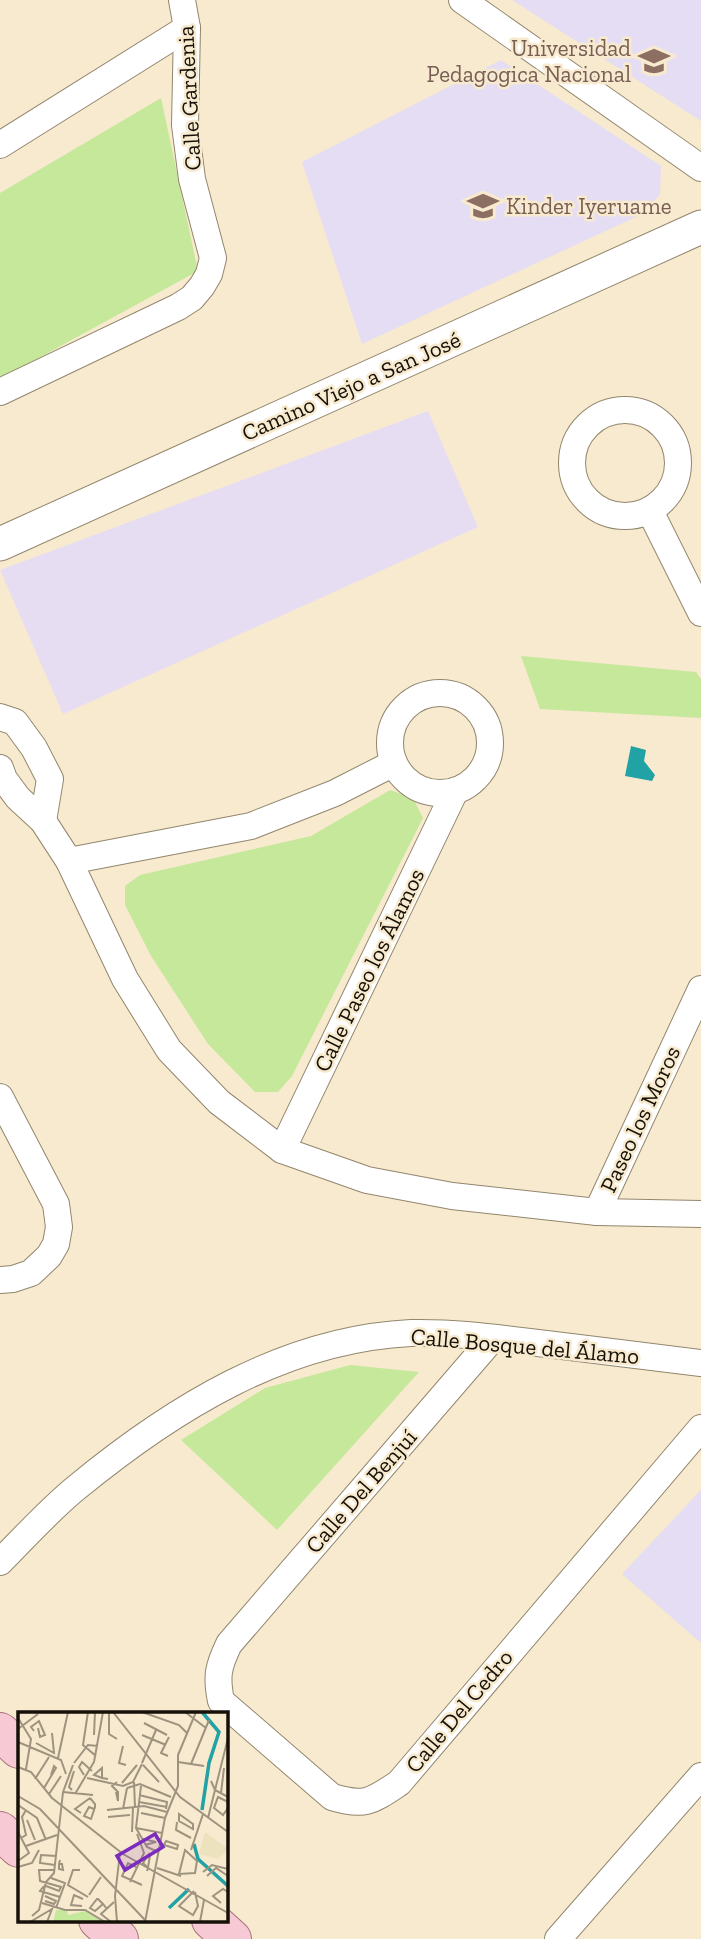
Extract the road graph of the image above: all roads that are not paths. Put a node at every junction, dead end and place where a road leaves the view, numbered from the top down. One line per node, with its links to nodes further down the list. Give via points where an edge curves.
1 (182, 0): 3 (street, Calle Gardenia)
2 (462, 0): 5 (street)
3 (187, 28): 4 (street); 7 (street, Calle Gardenia, via 185,125 192,179 213,258 209,274 192,298 178,307)
4 (0, 145)
5 (701, 168)
6 (701, 227): 9 (street, Camino Viejo a San José)
7 (0, 392)
8 (650, 511): 8 (street, via 674,486 679,469 671,435 660,422 636,411 611,411 594,419 574,448 575,483 598,510 633,517); 10 (street)
9 (0, 544)
10 (701, 613)
11 (0, 717): 15 (street, via 15,722 50,779)
12 (394, 763): 14 (street, via 413,786 441,794); 14 (street, via 392,730 411,702 427,695 461,698 475,707 490,737 482,770); 16 (street, via 335,793 251,826)
13 (0, 768): 15 (street, via 18,798)
14 (455, 791): 19 (street, Calle Paseo los Álamos)
15 (43, 821): 16 (street)
16 (69, 861): 19 (street, via 125,979 169,1050 219,1102)
17 (701, 989): 20 (street, Paseo los Moros)
18 (0, 1097): 22 (street, via 56,1204 59,1227 49,1256 31,1273)
19 (282, 1150): 20 (street, via 367,1180 452,1196)
20 (597, 1212): 21 (street)
21 (701, 1214)
22 (0, 1280)
23 (493, 1338): 24 (street, Calle Bosque del Álamo); 26 (street, Calle Bosque del Álamo, via 412,1333 346,1341 279,1361 167,1420 74,1489); 27 (street, Calle Del Benjuí)
24 (701, 1363)
25 (701, 1428): 27 (street, Calle Del Cedro, via 399,1783 374,1800 351,1803 332,1797 221,1700 219,1664)
26 (0, 1562)
27 (229, 1644)
28 (0, 1732): 29 (main road)
29 (18, 1748)
30 (701, 1776): 37 (street)
31 (0, 1831): 32 (main road)
32 (18, 1847)
33 (100, 1922): 35 (main road)
34 (213, 1922): 36 (main road)
35 (119, 1939)
36 (232, 1939)
37 (558, 1939)

